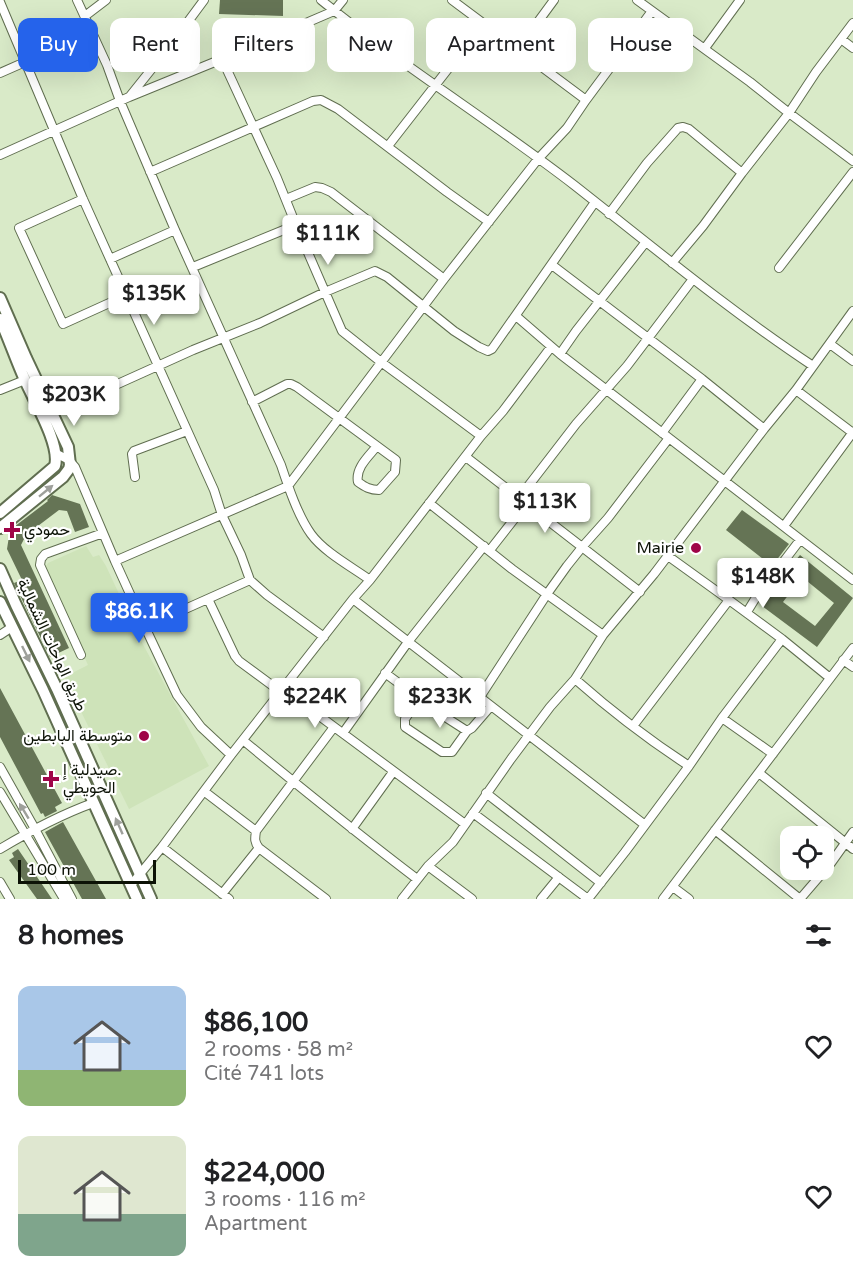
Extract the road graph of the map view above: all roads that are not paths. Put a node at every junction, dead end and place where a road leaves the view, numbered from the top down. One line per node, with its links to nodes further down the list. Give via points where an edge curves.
1 (77, 0): 13 (street)
2 (106, 0): 13 (street)
3 (321, 0): 11 (street)
4 (343, 0): 11 (street)
5 (452, 0): 14 (street)
6 (554, 0): 15 (street)
7 (638, 0): 12 (street)
8 (740, 0): 20 (street)
9 (0, 2): 19 (street)
10 (199, 2): 30 (street)
11 (334, 11): 16 (street); 29 (street)
12 (652, 11): 20 (street); 31 (street)
13 (85, 16): 32 (street)
14 (475, 18)
15 (540, 18)
16 (315, 19)
17 (853, 23): 18 (street)
18 (841, 39): 21 (street); 33 (street)
19 (18, 45)
20 (705, 48): 33 (street)
21 (853, 48)
22 (212, 63): 30 (street)
23 (18, 65): 28 (street)
24 (29, 72): 35 (street)
25 (228, 72): 34 (street)
26 (447, 72): 29 (street)
27 (549, 72): 31 (street)
28 (0, 73)
29 (436, 86): 36 (street); 38 (street)
30 (129, 97): 32 (street)
31 (586, 100): 38 (street)
32 (120, 101): 35 (street); 40 (street)
33 (789, 113): 39 (street); 42 (street)
34 (253, 126): 36 (street, via 321,100); 40 (street); 44 (street)
35 (54, 131): 37 (street); 43 (street)
36 (388, 146): 47 (street)
37 (0, 155)
38 (538, 159): 45 (street); 47 (street)
39 (853, 161)
40 (150, 172): 49 (street)
41 (853, 172): 55 (street)
42 (742, 173): 46 (street, via 689,129 678,128); 52 (street)
43 (83, 199): 51 (street); 59 (street, via 19,228 63,324)
44 (286, 199): 48 (street); 56 (street, via 315,187 331,192)
45 (595, 202): 46 (street); 53 (street)
46 (609, 214): 50 (street)
47 (489, 222): 56 (street)
48 (296, 225): 54 (street); 58 (street)
49 (175, 230): 51 (street); 54 (street)
50 (645, 243): 52 (street); 61 (street)
51 (110, 259): 59 (street)
52 (672, 263): 57 (street)
53 (552, 265): 61 (street); 64 (street)
54 (193, 267): 66 (street)
55 (779, 268)
56 (444, 279): 62 (street)
57 (693, 279): 67 (street); 74 (street)
58 (325, 292): 62 (street, via 375,271); 66 (street); 72 (street, via 342,331)
59 (127, 295): 73 (street)
60 (0, 298): 81 (main road)
61 (600, 302): 67 (street); 70 (street)
62 (424, 306): 64 (street, via 484,351 492,349); 72 (street)
63 (853, 311): 68 (street)
64 (516, 316): 69 (street)
65 (0, 319): 76 (main road)
66 (224, 337): 73 (street); 80 (street)
67 (647, 338): 75 (street); 78 (street)
68 (830, 344): 71 (street); 74 (street)
69 (550, 347): 70 (street); 87 (street)
70 (560, 354): 78 (street)
71 (853, 361)
72 (381, 362): 82 (street); 87 (street)
73 (158, 365): 81 (street); 84 (street)
74 (813, 366): 79 (street)
75 (702, 379): 83 (street); 85 (street)
76 (25, 380): 77 (street); 90 (main road)
77 (0, 390)
78 (606, 390): 85 (street); 96 (street)
79 (796, 390): 83 (street); 86 (street)
80 (252, 402): 82 (street, via 291,384); 95 (street)
81 (51, 412): 92 (main road, via 68,447)
82 (339, 418): 89 (street); 95 (street)
83 (764, 429): 94 (street)
84 (187, 431): 93 (street, via 134,451); 100 (street)
85 (662, 433): 88 (street)
86 (853, 433): 101 (street)
87 (481, 436): 91 (street)
88 (669, 438): 94 (street); 105 (street)
89 (377, 446): 89 (street, via 396,460 396,468 379,490 374,490 358,482 357,476)
90 (55, 453): 92 (street); 99 (main road, via 55,466)
91 (466, 457): 96 (street); 97 (street)
92 (69, 460): 102 (main road, one-way to 92, via 63,477); 103 (street)
93 (135, 477)
94 (724, 482): 101 (street); 107 (street)
95 (288, 486): 100 (street); 111 (street, via 311,534)
96 (519, 498): 98 (street)
97 (429, 503): 106 (street); 111 (street)
98 (526, 504): 105 (street); 106 (street)
99 (0, 513)
100 (222, 515): 108 (street); 110 (street)
101 (784, 526): 104 (street)
102 (0, 528)
103 (103, 533): 108 (street); 128 (street, via 45,554 41,559 40,565)
104 (800, 540): 112 (street); 119 (street)
105 (583, 546): 113 (street); 114 (street)
106 (487, 548): 114 (street); 126 (street)
107 (668, 556): 113 (street); 117 (street)
108 (115, 561): 121 (street)
109 (0, 569): 174 (main road, طريق الواحات الشمالية, one-way to 109)
110 (250, 580): 115 (street); 124 (street)
111 (370, 580): 116 (street)
112 (853, 580)
113 (640, 592): 123 (street)
114 (547, 594): 123 (street); 136 (street)
115 (208, 599): 121 (street); 135 (street, via 235,656)
116 (353, 599): 124 (street); 126 (street)
117 (729, 600): 119 (street); 141 (street)
118 (0, 602): 120 (main road, طريق الواحات الشمالية)
119 (747, 612): 125 (street)
120 (12, 627): 122 (street); 157 (main road, طريق الواحات الشمالية, one-way to 157)
121 (145, 627): 148 (street, via 177,695 201,727)
122 (0, 635)
123 (603, 635): 133 (street)
124 (324, 638): 135 (street)
125 (782, 639): 132 (street); 140 (street)
126 (408, 642): 131 (street); 134 (street)
127 (853, 648): 129 (street)
128 (81, 654)
129 (843, 660): 130 (street); 132 (street)
130 (853, 667)
131 (385, 673): 137 (street); 144 (street)
132 (830, 678): 147 (street)
133 (575, 679): 141 (street); 145 (street)
134 (460, 683): 136 (street); 139 (street)
135 (281, 692): 142 (street); 146 (street)
136 (480, 697): 138 (street)
137 (419, 699): 139 (street); 143 (street, via 405,719 405,727 442,752 452,752)
138 (491, 706): 143 (street); 145 (street)
139 (439, 713): 143 (street)
140 (722, 718): 147 (street); 149 (street)
141 (633, 726): 149 (street)
142 (334, 727): 144 (street); 153 (street)
143 (467, 731)
144 (343, 733): 151 (street)
145 (530, 735): 156 (street); 161 (street)
146 (244, 741): 148 (street); 153 (street)
147 (773, 754): 152 (street)
148 (231, 755): 155 (street)
149 (689, 766): 161 (street)
150 (0, 767): 162 (street, one-way to 150)
151 (393, 772): 160 (street); 163 (street)
152 (759, 773): 164 (street); 168 (street)
153 (293, 780): 163 (street); 165 (street)
154 (0, 792): 158 (street)
155 (205, 792): 165 (street); 169 (street)
156 (486, 793): 159 (street); 178 (street)
157 (93, 803): 162 (street); 179 (main road, طريق الواحات الشمالية)
158 (3, 805): 167 (street)
159 (473, 813): 160 (street); 175 (street)
160 (465, 824): 173 (street)
161 (645, 825): 178 (street)
162 (35, 829): 167 (street); 186 (street)
163 (352, 829): 176 (street)
164 (715, 830): 180 (street); 197 (street)
165 (256, 831): 170 (street)
166 (853, 832): 168 (street)
167 (26, 834): 171 (street); 185 (street)
168 (845, 843): 172 (street); 197 (street)
169 (162, 848): 174 (street); 183 (street)
170 (259, 848): 181 (street); 183 (street)
171 (0, 849)
172 (853, 849)
173 (428, 866): 176 (street); 192 (street)
174 (141, 874): 179 (street); 188 (main road, طريق الواحات الشمالية)
175 (559, 877): 193 (street); 194 (street)
176 (417, 879): 191 (street)
177 (0, 882): 182 (street)
178 (601, 883): 194 (street)
179 (131, 885): 187 (main road, طريق الواحات الشمالية)
180 (673, 887): 195 (street); 196 (street)
181 (315, 891): 189 (street); 190 (street)
182 (2, 892): 184 (street)
183 (226, 897)
184 (10, 899)
185 (64, 899)
186 (72, 899)
187 (137, 899)
188 (151, 899)
189 (309, 899)
190 (326, 899)
191 (402, 899)
192 (472, 899)
193 (541, 899)
194 (588, 899)
195 (663, 899)
196 (689, 899)
197 (800, 899)

